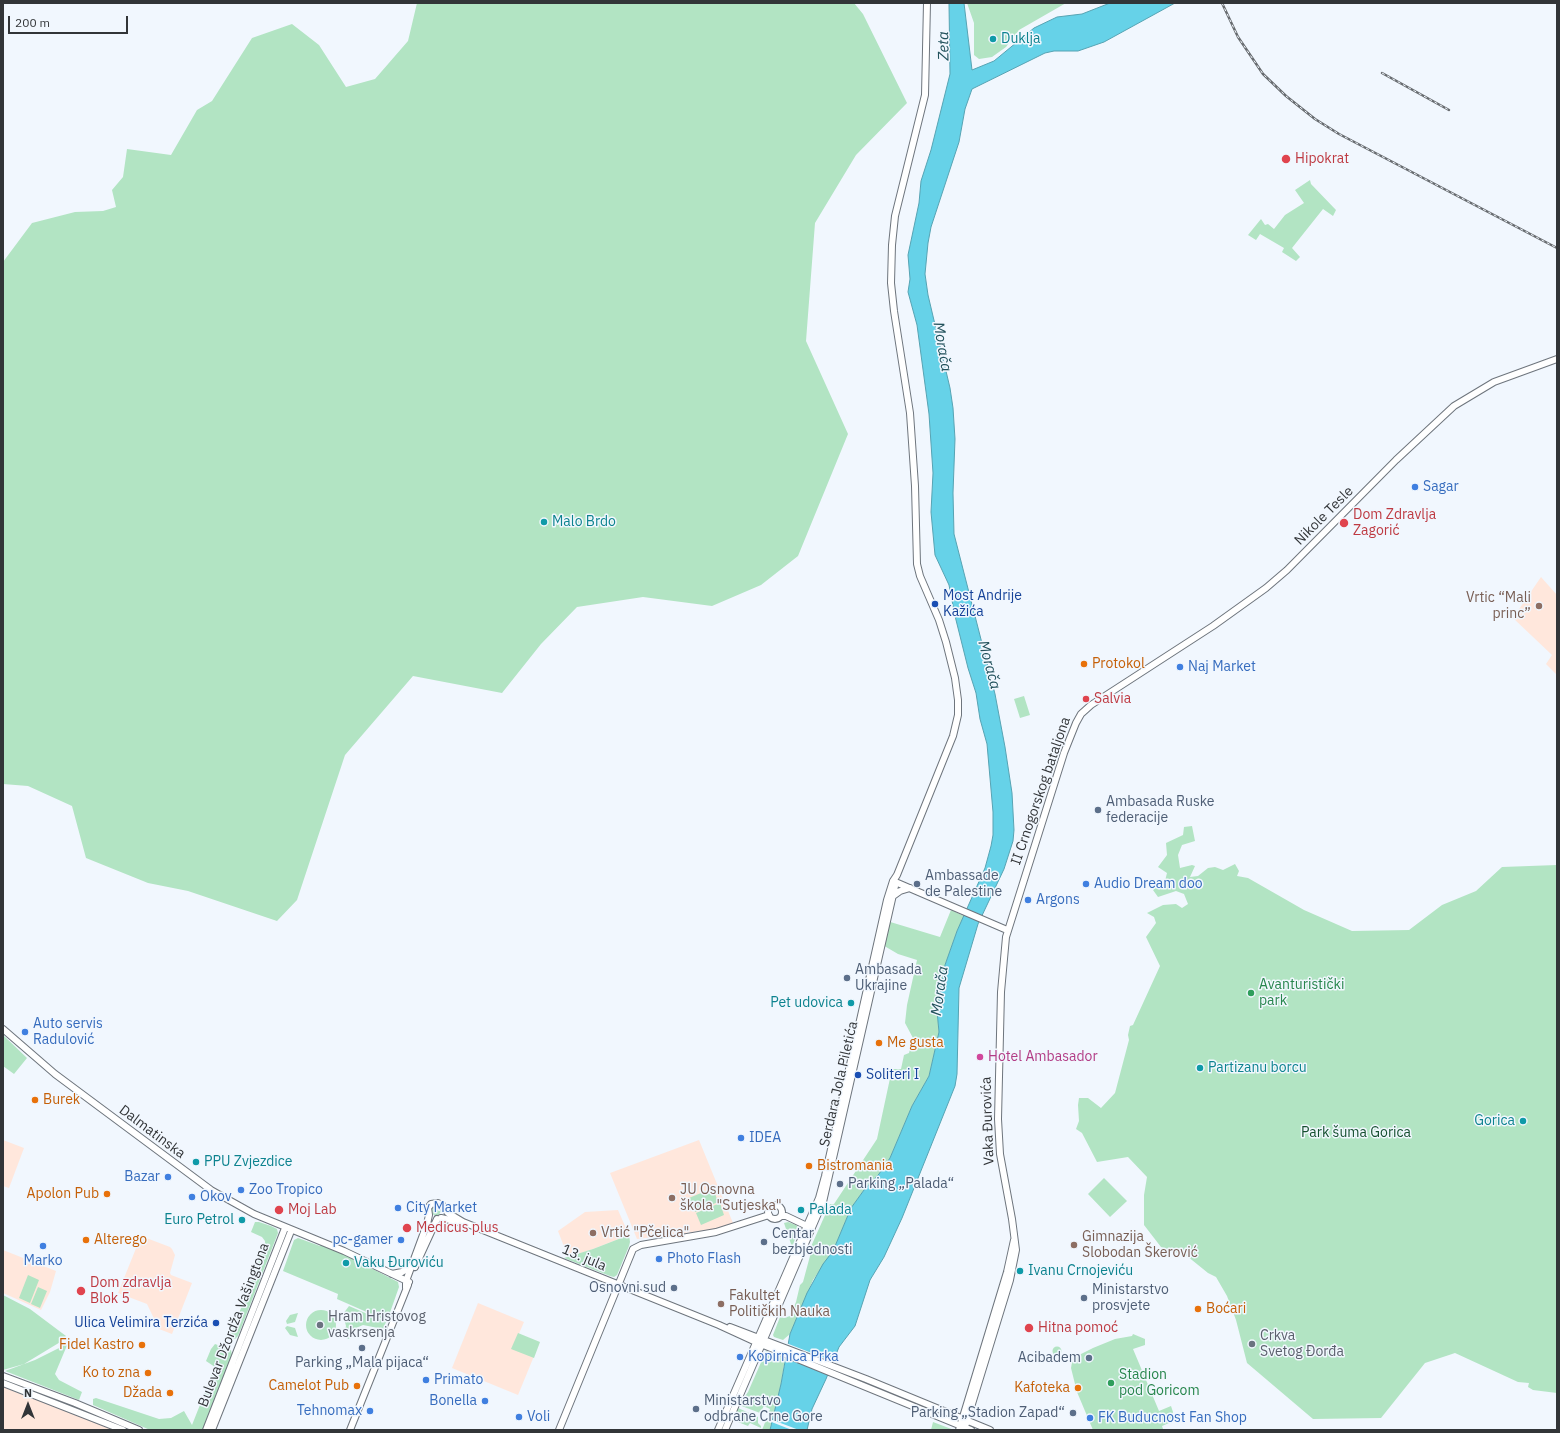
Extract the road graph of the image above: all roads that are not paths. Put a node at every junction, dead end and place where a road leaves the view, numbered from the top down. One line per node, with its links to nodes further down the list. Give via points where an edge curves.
1 (927, 3): 4 (main road, Serdara Jola Piletića, via 925,95 895,216 891,283 910,413 916,561 946,642 956,678 958,709 953,736)
2 (1557, 359): 3 (main road, Nikole Tesle, via 1494,382 1454,406 1266,588)
3 (1107, 695): 7 (main road, II Crnogorskog bataljona, via 1084,711 1074,727)
4 (895, 879): 5 (main road); 6 (main road, Serdara Jola Piletića)
5 (910, 888): 6 (main road); 7 (main road)
6 (890, 898): 15 (main road, Serdara Jola Piletića, via 865,994 825,1176); 15 (main road, Serdara Jola Piletića, via 827,1190)
7 (1007, 930): 24 (main road, Vaka Đurovića, via 1001,992 998,1119 1000,1154 1014,1239)
8 (3, 1029): 16 (main road, Dalmatinska, via 55,1074 211,1190)
9 (444, 1210): 10 (main road, via 440,1204 433,1203 428,1208); 13 (main road); 14 (main road)
10 (429, 1215): 13 (main road); 17 (main road)
11 (769, 1215): 12 (main road, via 776,1219); 12 (main road, via 770,1208 777,1206 782,1209); 20 (main road, via 716,1232 637,1246 627,1260)
12 (781, 1216): 15 (main road)
13 (439, 1219): 14 (main road); 19 (main road, via 432,1227)
14 (463, 1222): 20 (main road, 13. jula)
15 (810, 1227): 21 (main road, Serdara Jola Piletića)
16 (288, 1229): 18 (main road, Dalmatinska, via 344,1251); 27 (main road, Bulevar Džordža Vašingtona); 28 (main road, Bulevar Džordža Vašingtona)
17 (412, 1265): 18 (main road, via 401,1273); 19 (main road)
18 (389, 1274): 19 (main road, Dalmatinska)
19 (407, 1283): 29 (main road)
20 (617, 1285): 21 (main road, 13. jula); 30 (main road)
21 (760, 1341): 24 (main road, 13. jula, via 865,1382); 31 (main road); 32 (main road)
22 (3, 1376): 26 (main road)
23 (3, 1383): 25 (main road)
24 (964, 1426): 33 (main road, 13. jula)
25 (123, 1430)
26 (140, 1430)
27 (206, 1430)
28 (212, 1430)
29 (350, 1430)
30 (559, 1430)
31 (718, 1430)
32 (725, 1430)
33 (990, 1430)

